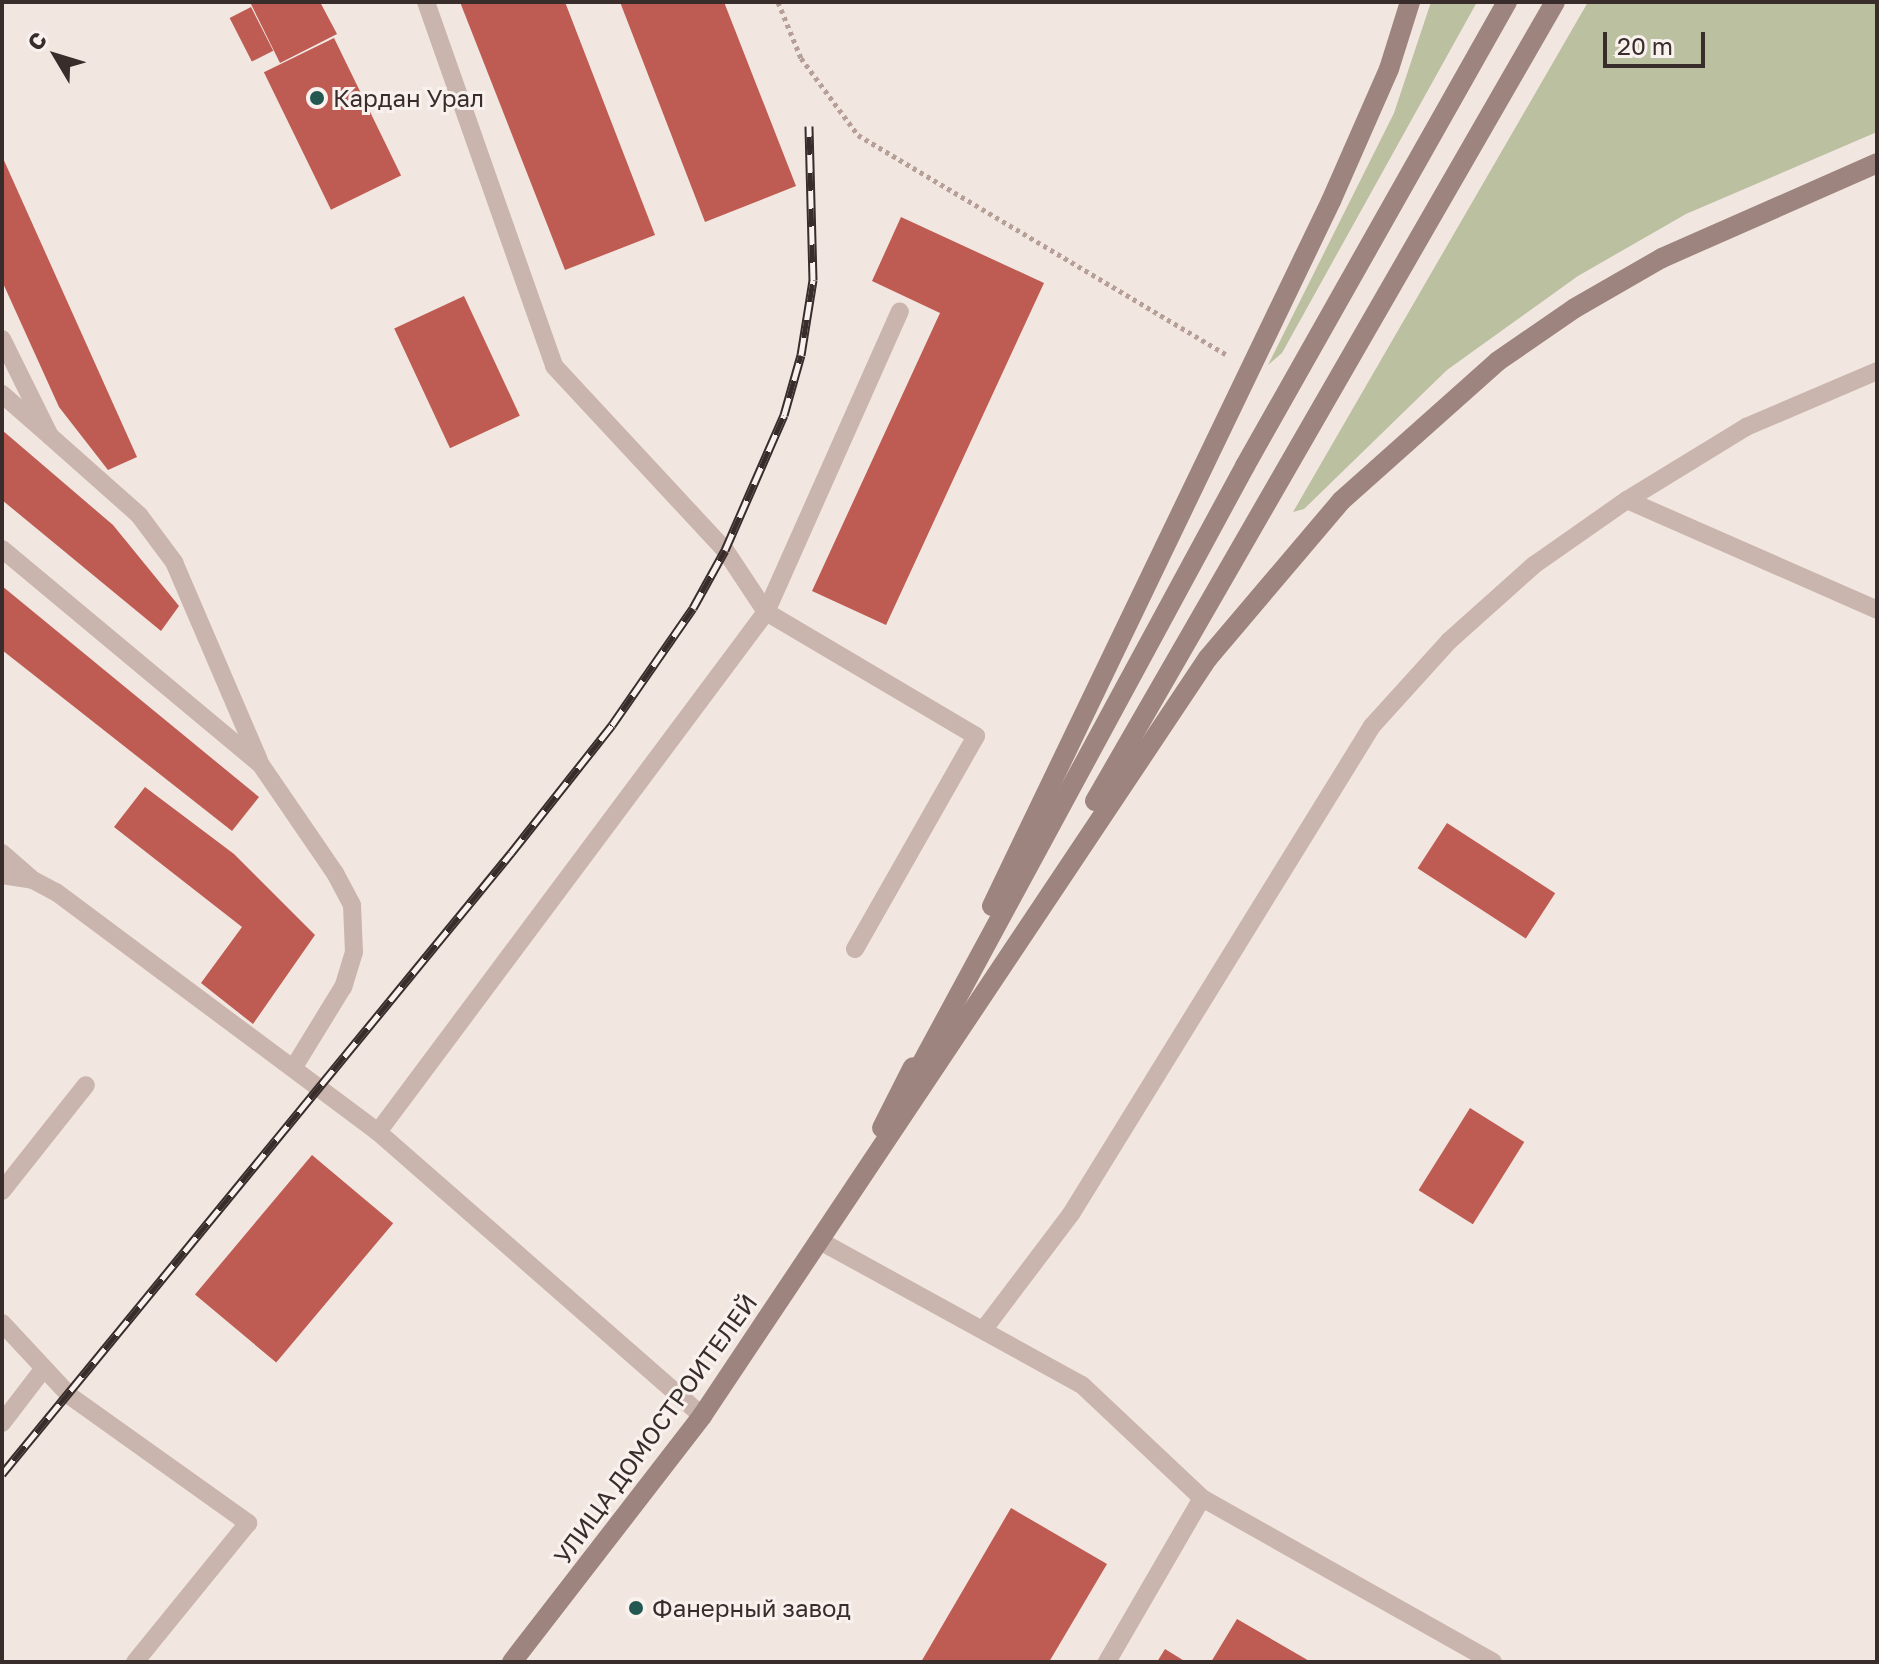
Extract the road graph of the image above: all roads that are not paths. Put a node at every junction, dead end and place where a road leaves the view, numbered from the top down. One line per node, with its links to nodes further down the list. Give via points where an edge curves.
1 (426, 2): 14 (lane, via 554,366 725,550)
2 (1410, 2): 24 (main road, via 1389,69 1331,201)
3 (1507, 2): 24 (main road, via 1238,480)
4 (1555, 2): 24 (main road, via 1103,788)
5 (1877, 163): 24 (main road, via 1662,258 1575,308 1498,361 1414,430 1341,501 1208,658)
6 (900, 311): 14 (lane)
7 (2, 339): 10 (lane)
8 (1877, 371): 11 (lane, via 1746,427)
9 (2, 394): 10 (lane)
10 (50, 436): 15 (lane, via 139,515 174,562)
11 (1627, 500): 13 (lane); 27 (lane, via 1534,565 1449,641 1372,726 1071,1214)
12 (2, 549): 15 (lane)
13 (1877, 610)
14 (766, 612): 19 (lane, via 976,736); 22 (lane)
15 (261, 765): 20 (lane, via 352,905 354,952 343,987)
16 (2, 853): 18 (lane)
17 (2, 875): 18 (lane)
18 (33, 880): 20 (lane)
19 (855, 949)
20 (294, 1067): 22 (lane)
21 (86, 1085): 23 (lane)
22 (378, 1132): 29 (lane)
23 (2, 1191)
24 (838, 1214): 25 (main road, УЛИЦА ДОМОСТРОИТЕЛЕЙ)
25 (820, 1241): 27 (lane); 29 (main road, УЛИЦА ДОМОСТРОИТЕЛЕЙ)
26 (2, 1323): 28 (lane)
27 (984, 1329): 31 (lane, via 1082,1385)
28 (44, 1368): 30 (lane); 32 (lane, via 70,1396 248,1523)
29 (702, 1416): 33 (main road, УЛИЦА ДОМОСТРОИТЕЛЕЙ)
30 (2, 1423)
31 (1202, 1498): 34 (lane); 35 (lane)
32 (135, 1662)
33 (512, 1662)
34 (1107, 1662)
35 (1493, 1662)

